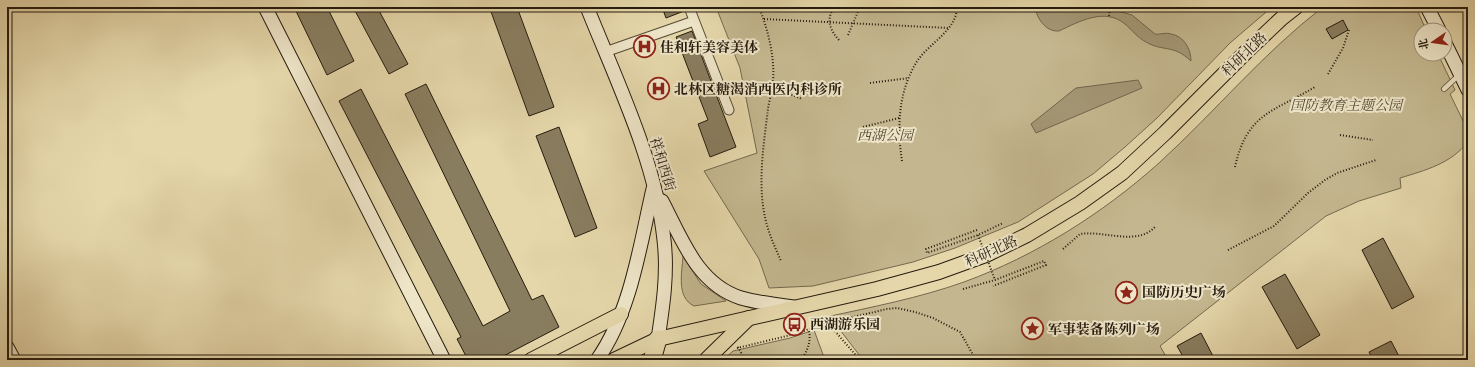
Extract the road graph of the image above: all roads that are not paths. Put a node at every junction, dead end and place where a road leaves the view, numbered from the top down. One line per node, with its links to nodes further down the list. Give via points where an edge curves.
1 (265, 7): 21 (main road)
2 (586, 7): 8 (main road, 祥和西街)
3 (689, 7): 6 (street)
4 (1296, 7): 15 (main road, 科研北路, via 1122,173 1080,203 1027,235 986,255 939,272)
5 (1427, 7): 7 (main road)
6 (694, 21): 8 (street); 13 (street)
7 (1435, 22)
8 (605, 52): 14 (main road, 祥和西街, via 630,114)
9 (1453, 60): 10 (main road)
10 (1460, 74): 11 (lane); 12 (main road)
11 (1444, 89)
12 (1468, 90)
13 (729, 110)
14 (653, 185): 15 (main road, via 694,262 709,280 728,294 743,299); 16 (main road); 18 (main road, 祥和西街, via 664,240 663,301)
15 (795, 307): 17 (main road, 科研北路)
16 (621, 314): 22 (main road); 23 (main road)
17 (750, 318): 18 (main road, 科研北路); 26 (main road)
18 (658, 339): 24 (main road, 科研北路); 25 (highway)
19 (7, 347): 20 (main road)
20 (14, 360)
21 (444, 360)
22 (531, 360)
23 (597, 360)
24 (614, 360)
25 (652, 360)
26 (706, 360)

